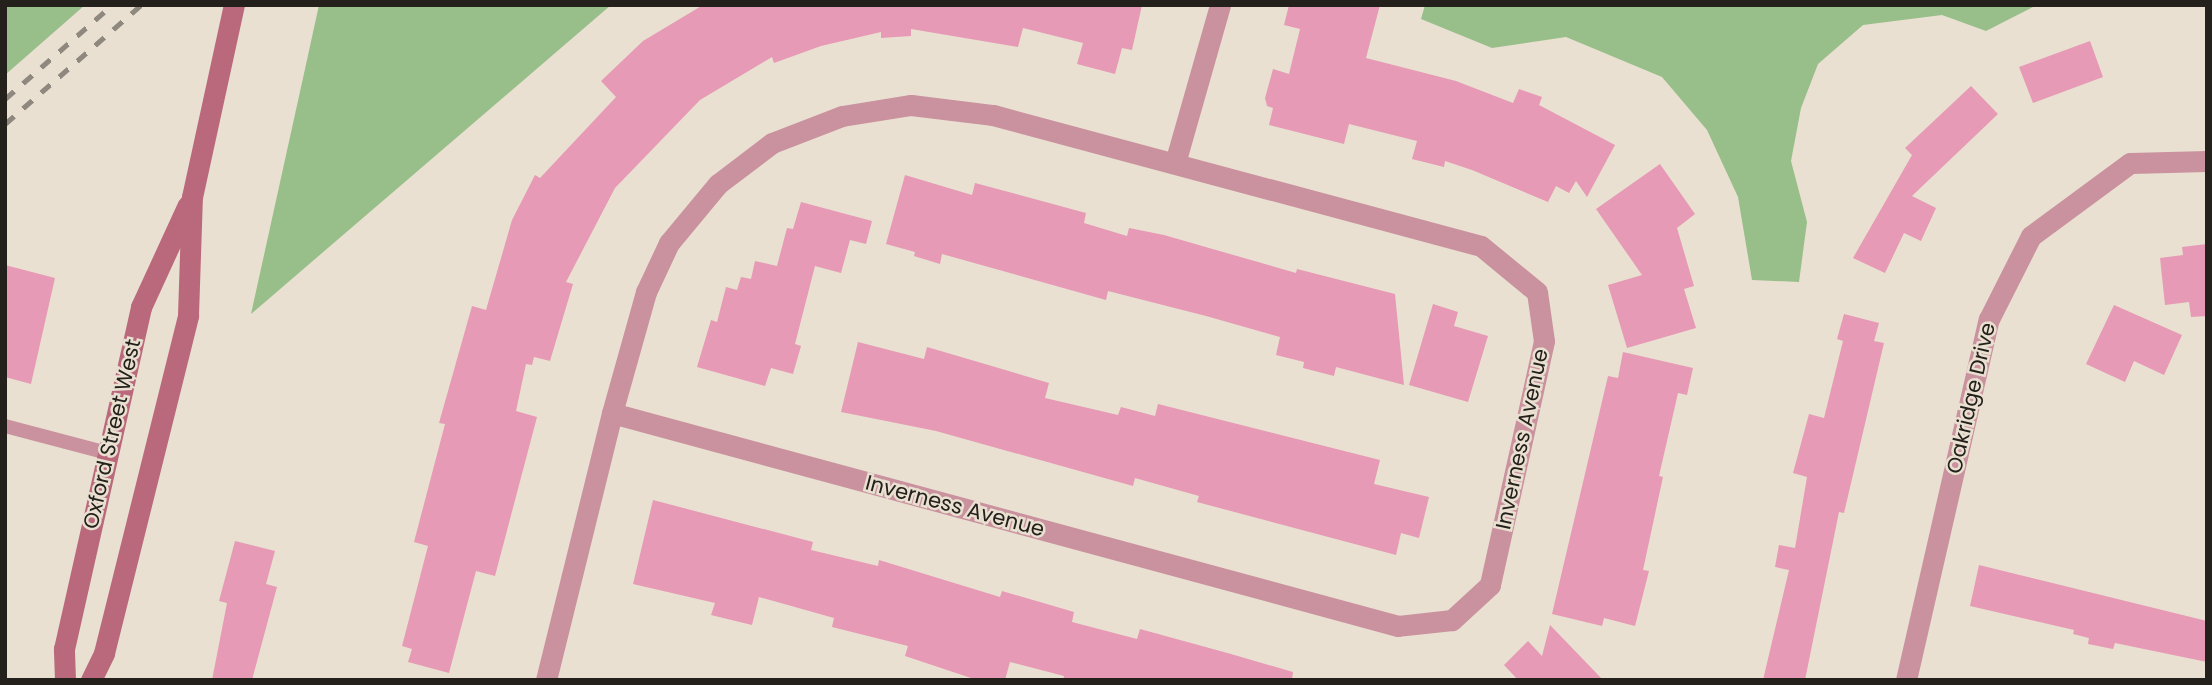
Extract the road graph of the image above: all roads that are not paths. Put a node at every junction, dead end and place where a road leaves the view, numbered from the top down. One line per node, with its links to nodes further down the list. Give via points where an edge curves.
1 (234, 5): 5 (main road, Oxford Street West)
2 (1220, 5): 4 (street)
3 (2207, 161): 12 (street, Oakridge Drive, via 2130,163 2031,236 1989,319)
4 (1175, 163): 6 (street, Inverness Avenue, via 993,115 911,105 842,116 772,143 719,184 669,243 646,292); 6 (street, Inverness Avenue, via 1481,246 1537,292 1544,341 1490,585 1452,620 1398,626)
5 (192, 197): 8 (main road, Oxford Street West, via 141,307); 10 (main road, Oxford Street West, via 188,315 104,653)
6 (612, 414): 11 (street, Inverness Avenue)
7 (5, 426): 8 (lane)
8 (107, 453): 9 (main road, Oxford Street West, via 64,649)
9 (65, 680)
10 (91, 680)
11 (546, 680)
12 (1906, 680)

